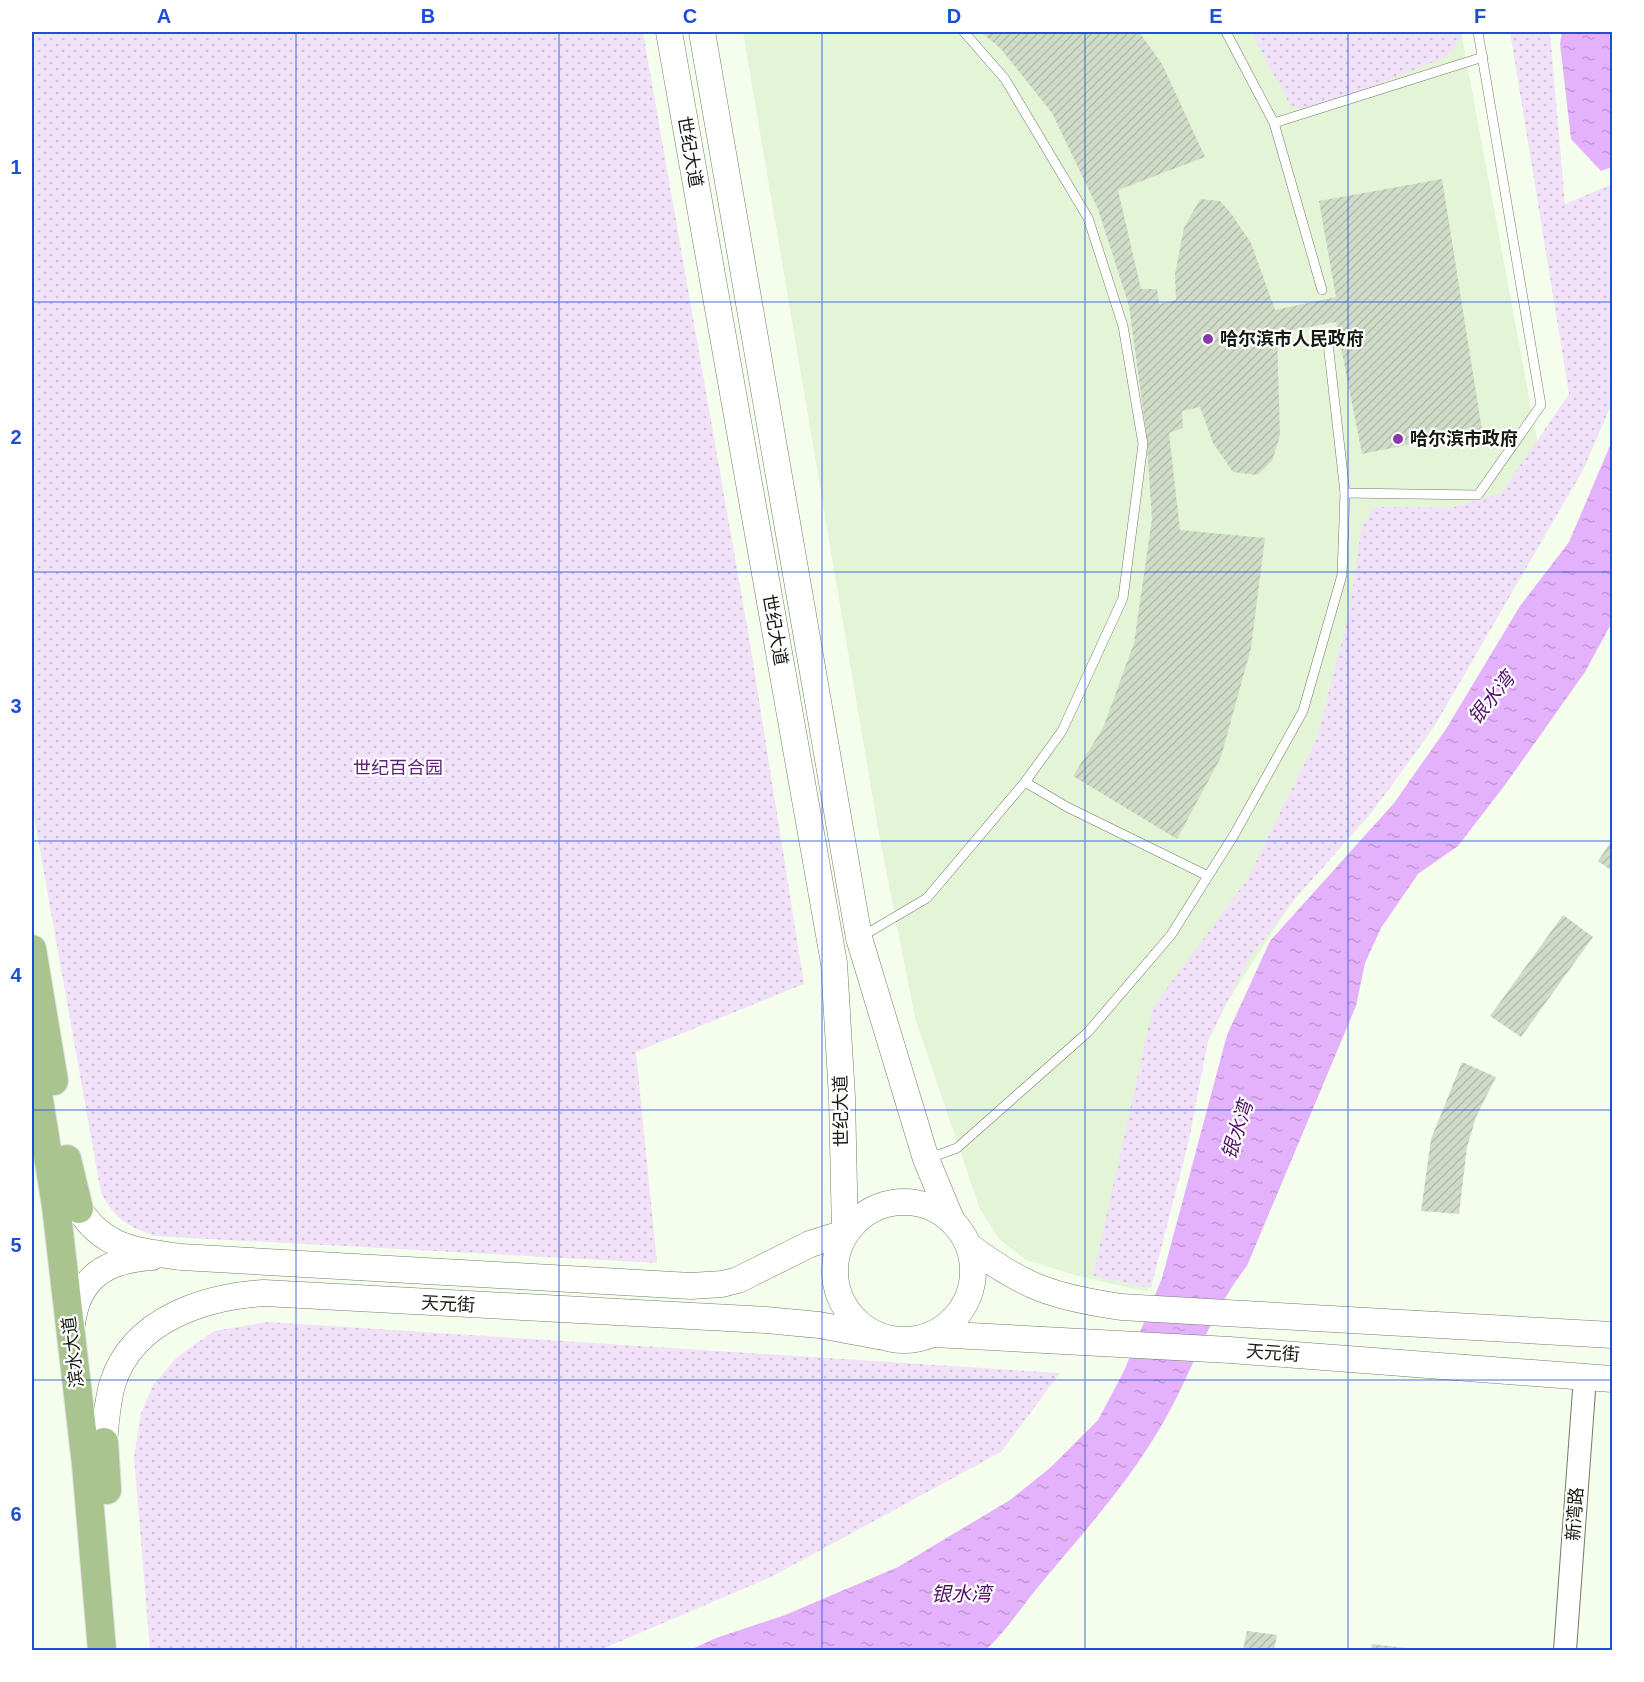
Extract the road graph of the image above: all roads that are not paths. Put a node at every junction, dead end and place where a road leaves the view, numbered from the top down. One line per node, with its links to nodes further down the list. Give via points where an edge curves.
1 (669, 32): 19 (main road, 世纪大道, via 834,963)
2 (702, 32): 13 (main road, 世纪大道)
3 (964, 32): 11 (lane, via 1005,79 1088,218 1123,326 1143,444 1123,598 1062,731)
4 (1226, 32): 7 (lane)
5 (1478, 32): 6 (lane)
6 (1483, 57): 7 (lane); 10 (lane, via 1541,405 1478,495)
7 (1274, 123): 8 (lane)
8 (1322, 290)
9 (1327, 334): 10 (lane)
10 (1345, 493): 12 (lane, via 1342,575 1303,711)
11 (1025, 782): 12 (lane); 13 (lane, via 927,898)
12 (1208, 876): 16 (lane, via 1170,935 1088,1032 957,1148)
13 (859, 938): 16 (main road, 世纪大道)
14 (32, 949): 17 (main road, via 71,1185)
15 (32, 1056): 25 (main road, 滨水大道, via 56,1206)
16 (926, 1159): 18 (main road, 世纪大道)
17 (79, 1209): 21 (main road, 天元街, via 89,1226 112,1243)
18 (951, 1219): 19 (main road, via 924,1205 895,1202 876,1207); 20 (main road)
19 (845, 1233): 21 (main road, 天元街, via 810,1244 738,1280 691,1286); 24 (main road, via 834,1272 837,1292 847,1311)
20 (969, 1246): 22 (main road, via 972,1284 964,1304 951,1322); 23 (main road, 天元街, via 1033,1288 1073,1300 1121,1307)
21 (173, 1256): 25 (main road, via 130,1259 97,1274 76,1301)
22 (933, 1334): 24 (main road, via 896,1340); 26 (main road, 天元街, via 1230,1350)
23 (1612, 1335)
24 (878, 1336): 28 (main road, 天元街, via 766,1320 264,1293 240,1295 192,1306 170,1317 136,1344 113,1383)
25 (71, 1337): 29 (main road, 滨水大道)
26 (1585, 1377): 27 (main road, 天元街); 31 (street, 新湾路)
27 (1612, 1379)
28 (104, 1442): 30 (main road)
29 (102, 1650)
30 (122, 1650)
31 (1565, 1650)

